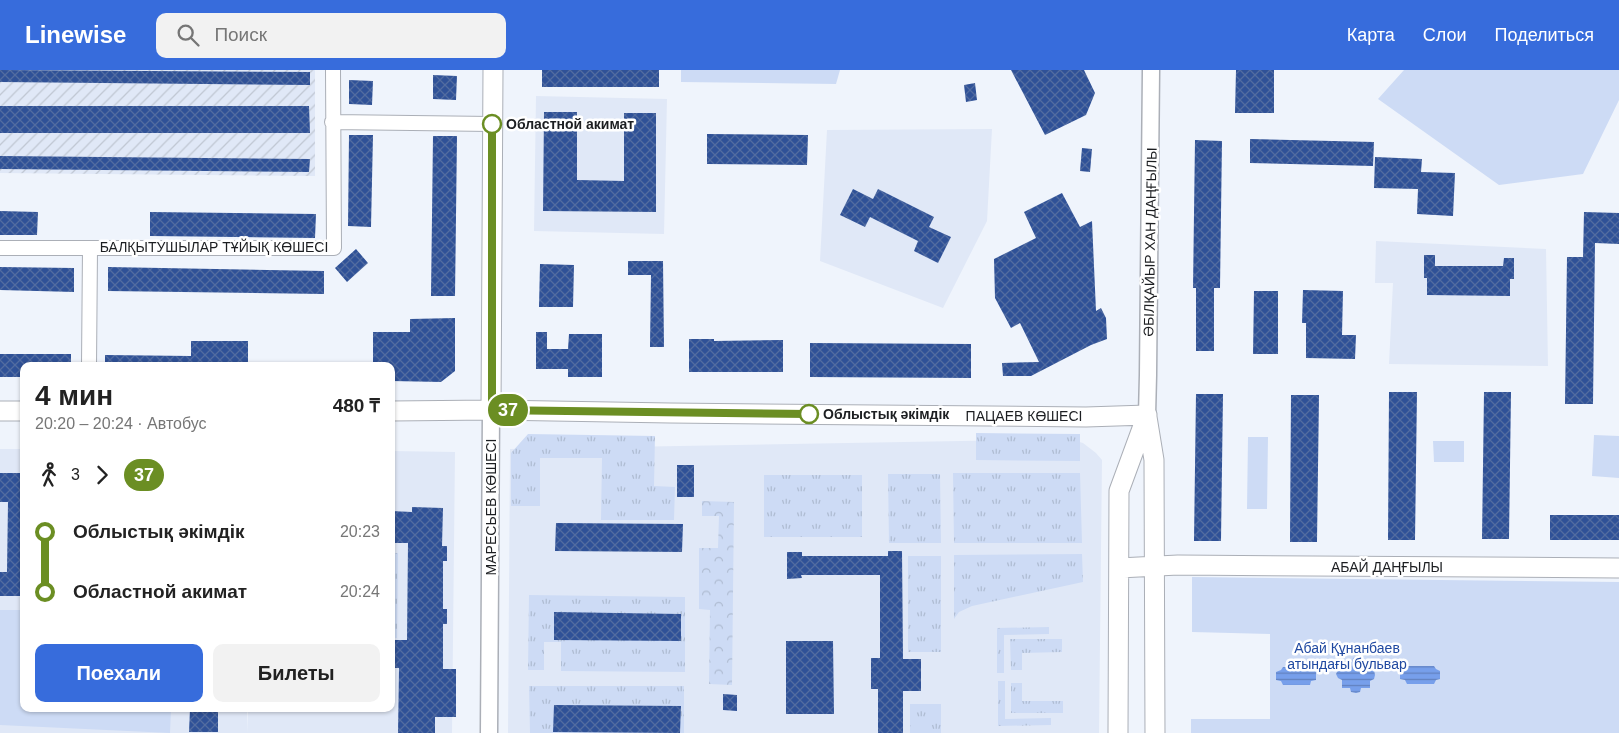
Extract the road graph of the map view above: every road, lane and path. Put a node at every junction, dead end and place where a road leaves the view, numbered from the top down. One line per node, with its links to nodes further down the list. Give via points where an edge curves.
1 (333, 70): 4 (street, БАЛҚЫТУШЫЛАР ТҰЙЫҚ КӨШЕСІ)
2 (492, 70): 5 (main road, МАРЕСЬЕВ КӨШЕСІ)
3 (1151, 70): 13 (street, ӘБІЛҚАЙЫР ХАН ДАҢҒЫЛЫ)
4 (332, 122): 5 (street); 7 (street, БАЛҚЫТУШЫЛАР ТҰЙЫҚ КӨШЕСІ, via 334,248)
5 (492, 124): 9 (main road, МАРЕСЬЕВ КӨШЕСІ)
6 (0, 248): 7 (street, БАЛҚЫТУШЫЛАР ТҰЙЫҚ КӨШЕСІ)
7 (90, 248): 8 (street, БАЛҚЫТУШЫЛАР ТҰЙЫҚ КӨШЕСІ)
8 (89, 362)
9 (492, 410): 12 (main road, ПАЦАЕВ КӨШЕСІ); 13 (main road, ПАЦАЕВ КӨШЕСІ, via 1067,417); 17 (street, МАРЕСЬЕВ КӨШЕСІ)
10 (0, 411): 11 (main road)
11 (20, 411)
12 (395, 411)
13 (1146, 414): 14 (main road, ӘБІЛҚАЙЫР ХАН ДАҢҒЫЛЫ, via 1154,460); 15 (main road, ӘБІЛҚАЙЫР ХАН ДАҢҒЫЛЫ, via 1119,491)
14 (1155, 567): 15 (main road, АБАЙ ДАҢҒЫЛЫ); 16 (main road, АБАЙ ДАҢҒЫЛЫ); 19 (main road, ӘБІЛҚАЙЫР ХАН ДАҢҒЫЛЫ)
15 (1119, 568): 18 (main road, ӘБІЛҚАЙЫР ХАН ДАҢҒЫЛЫ)
16 (1619, 568)
17 (489, 733)
18 (1118, 733)
19 (1155, 733)

